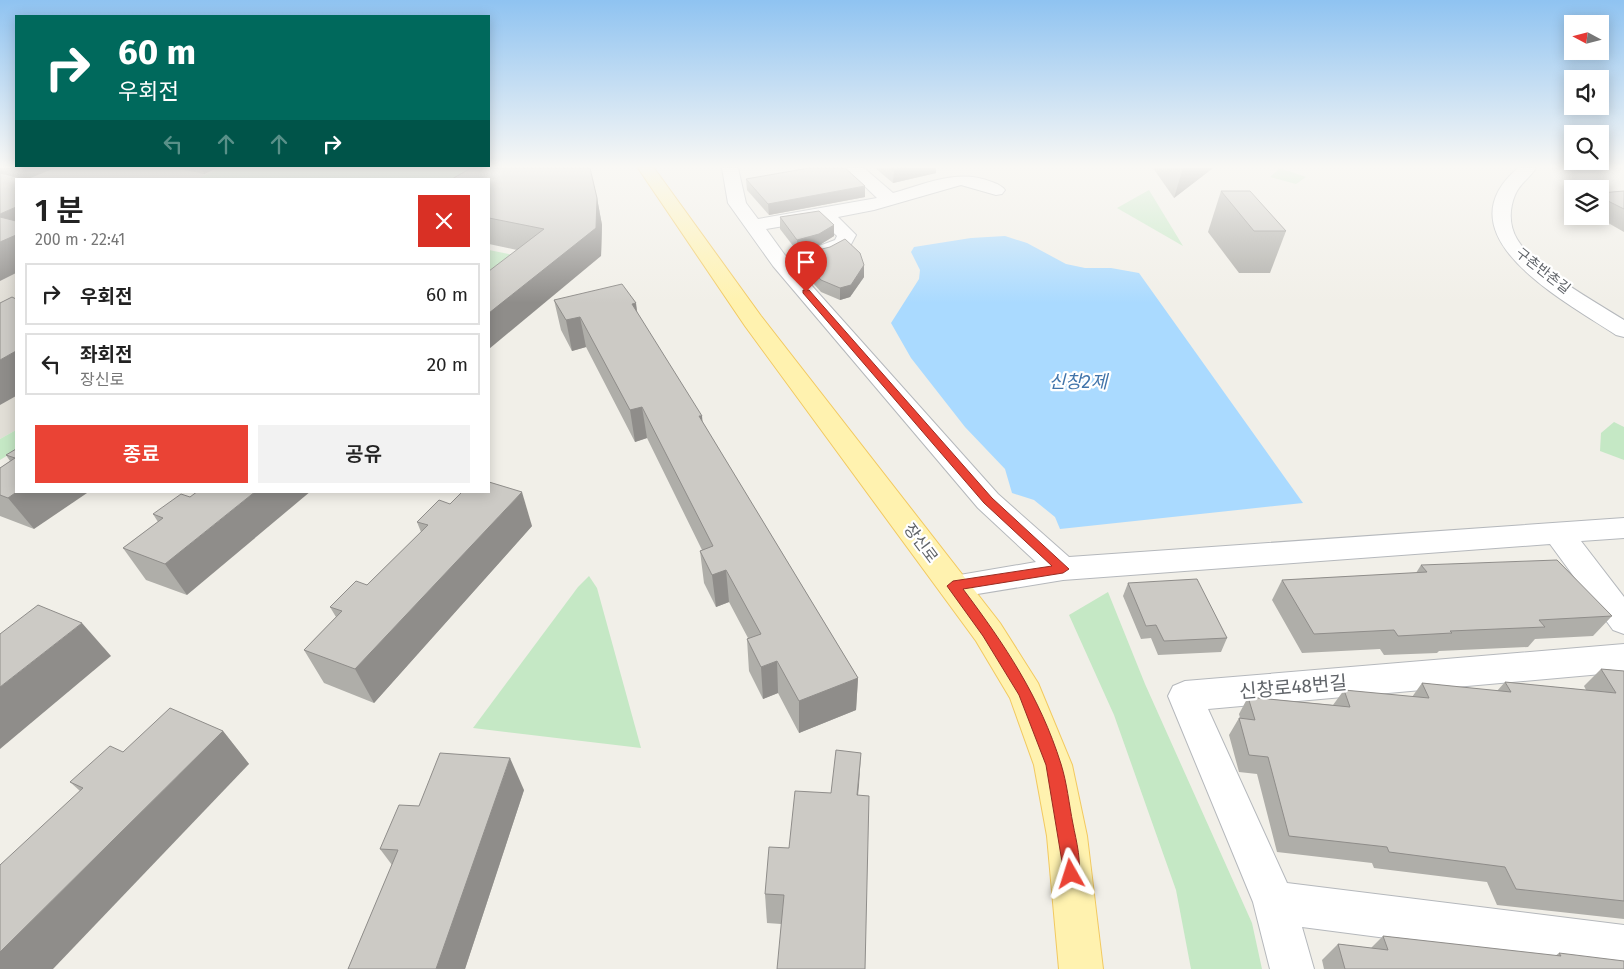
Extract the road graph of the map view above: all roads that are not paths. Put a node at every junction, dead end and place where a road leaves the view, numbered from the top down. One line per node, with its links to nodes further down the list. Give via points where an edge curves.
1 (678, 213): 12 (main road, 장신로, via 753,321)
2 (744, 213): 6 (street)
3 (829, 213): 5 (street)
4 (1502, 213): 8 (street, 구촌반촌길, via 1503,228 1512,247 1539,272)
5 (825, 214): 6 (street); 7 (street, via 847,235 842,244 822,253)
6 (753, 226): 7 (street)
7 (780, 262): 11 (street, via 988,501)
8 (1624, 330)
9 (1624, 528): 10 (street)
10 (1559, 534): 11 (street); 13 (street)
11 (1063, 569): 12 (street)
12 (953, 586): 17 (main road, 장신로, via 988,632 1026,693 1053,765 1067,836)
13 (1624, 621)
14 (1624, 658): 15 (street, 신창로48번길, via 1185,696)
15 (1274, 902): 16 (street); 18 (street, 신창로48번길)
16 (1624, 947)
17 (1081, 969)
18 (1292, 969)

